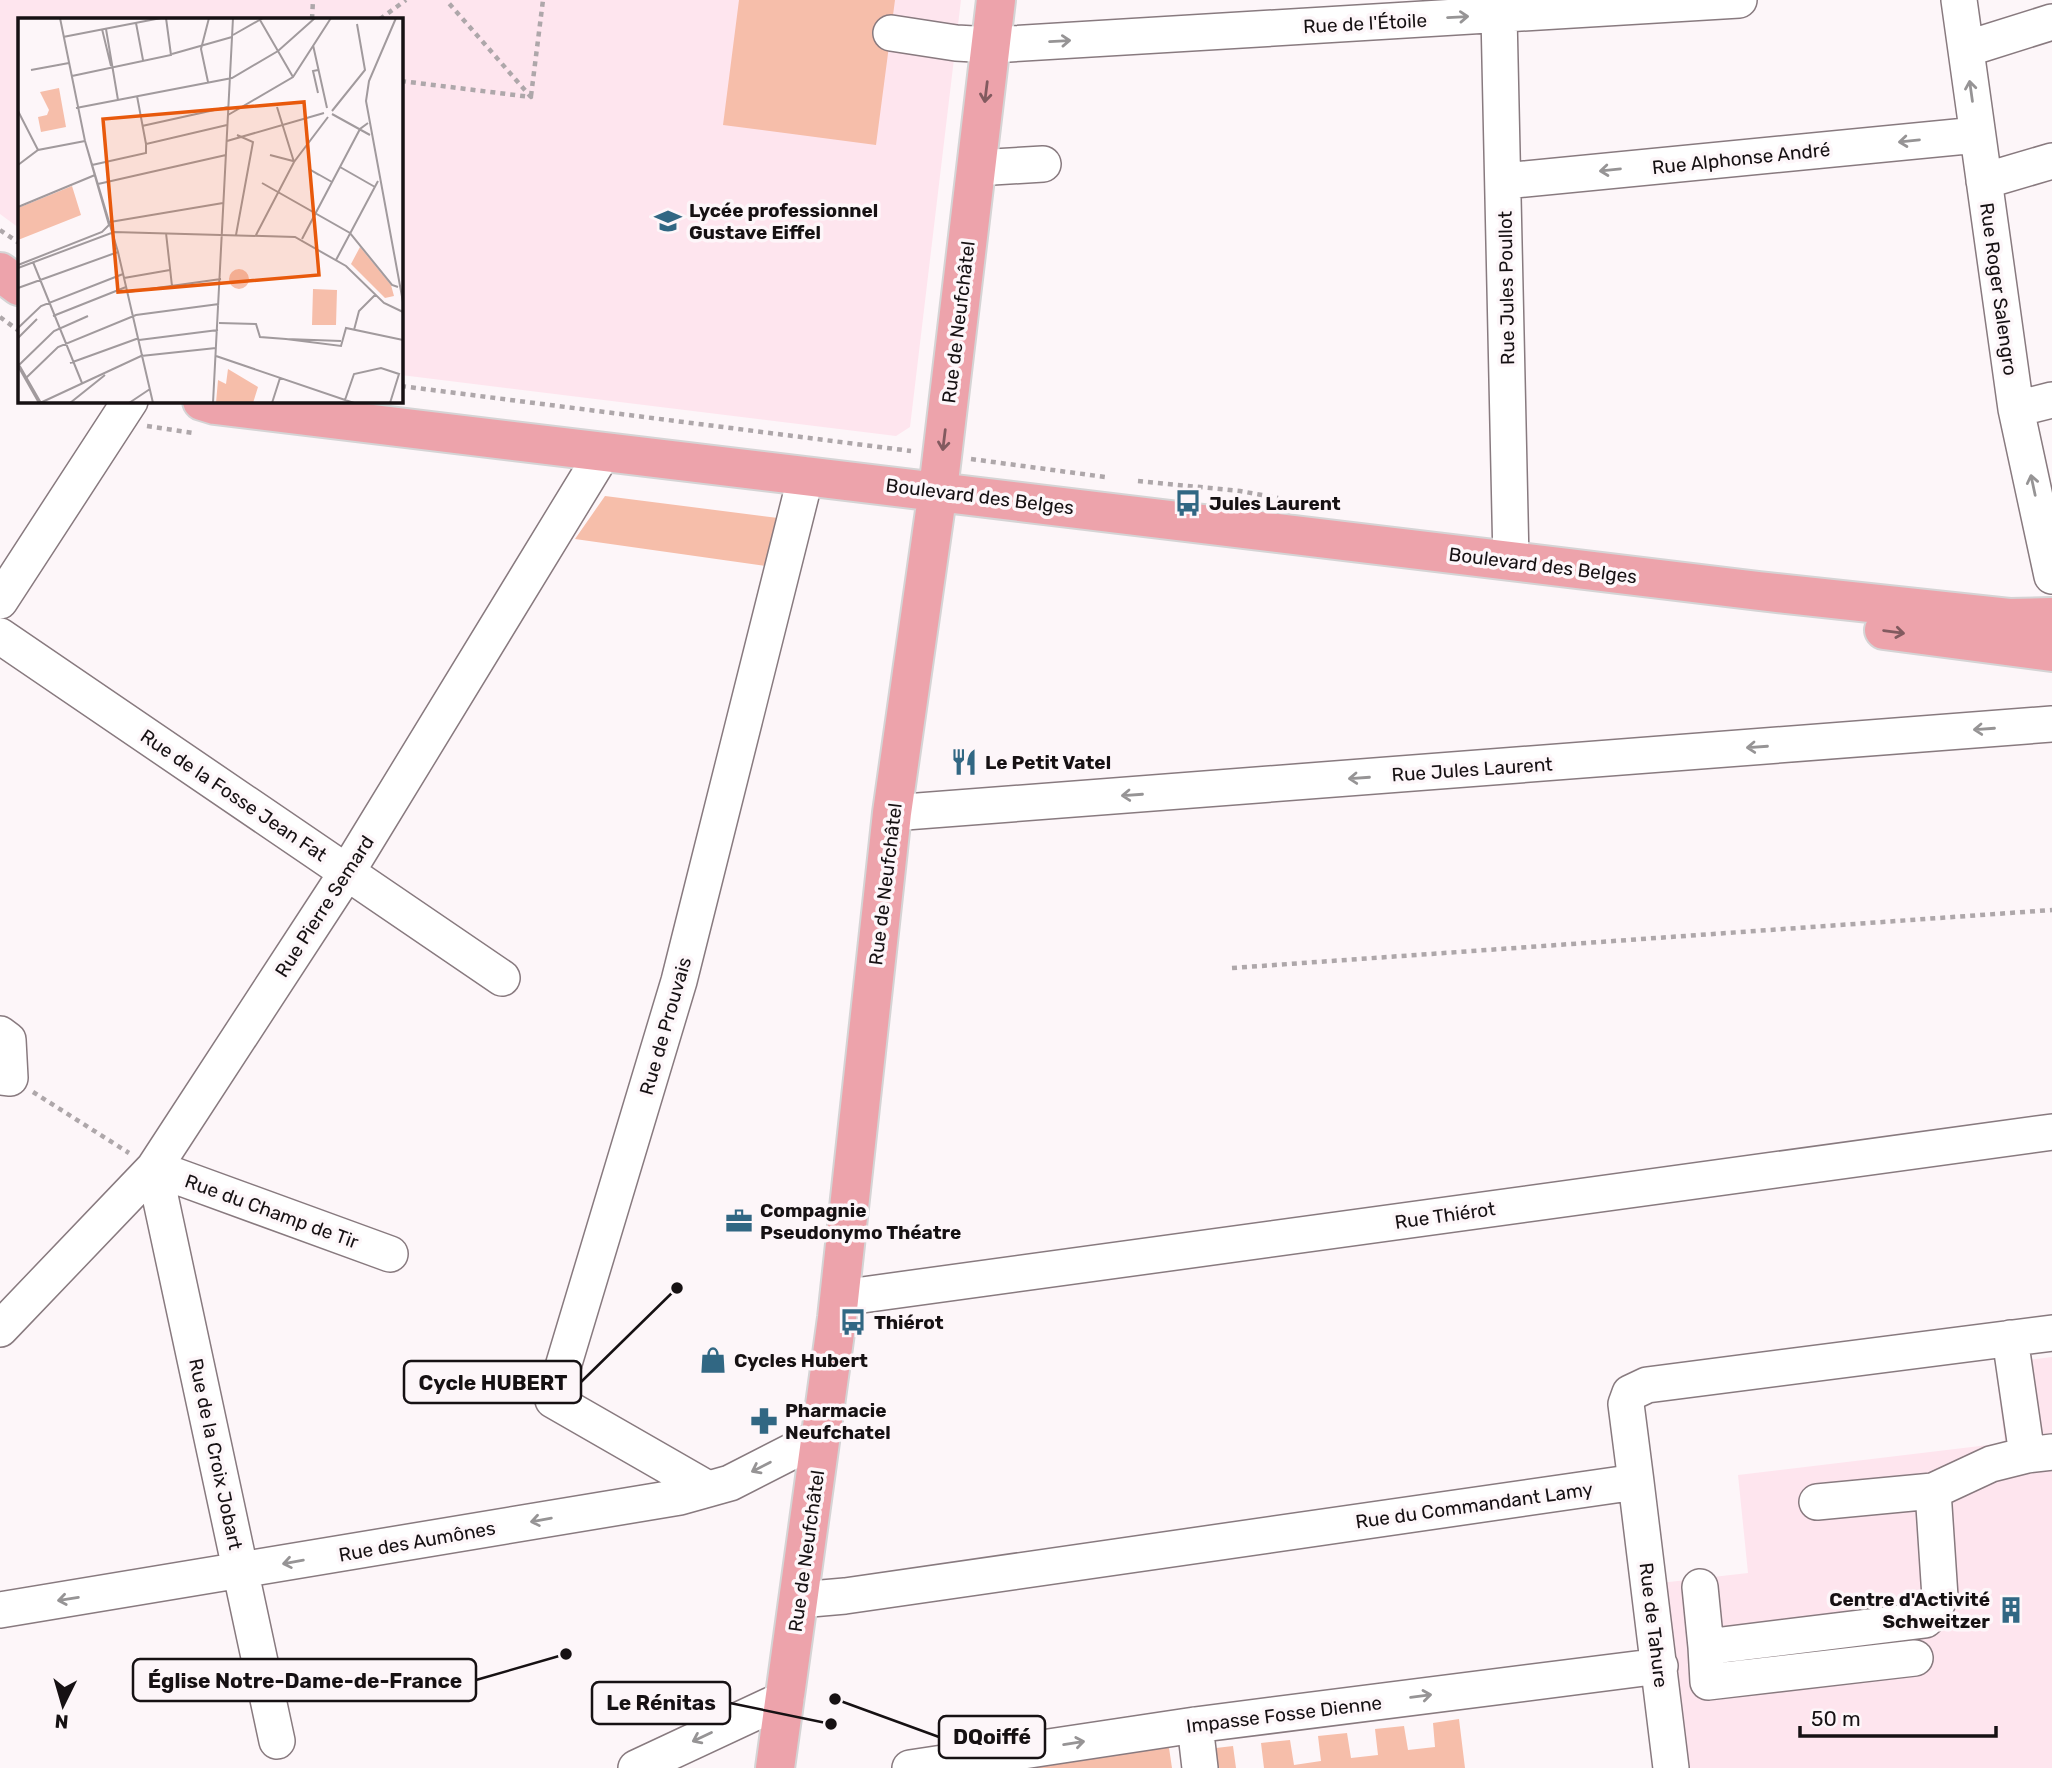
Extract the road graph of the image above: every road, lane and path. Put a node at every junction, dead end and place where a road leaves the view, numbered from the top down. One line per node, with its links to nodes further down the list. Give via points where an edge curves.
1 (313, 0): 9 (path)
2 (406, 0): 10 (path)
3 (543, 0): 16 (path)
4 (996, 0): 13 (main road, Rue de Neufchâtel)
5 (1739, 0): 8 (street, Rue de l'Étoile)
6 (1959, 0): 14 (street, Rue Roger Salengro)
7 (447, 1): 16 (path)
8 (1499, 15): 13 (street, Rue de l'Étoile, one-way to 8); 21 (street, Rue Jules Poullot)
9 (312, 18)
10 (381, 18)
11 (2052, 22): 14 (street)
12 (891, 33): 13 (street, Rue de l'Étoile)
13 (992, 45): 20 (main road, Rue de Neufchâtel, one-way to 20)
14 (1966, 49): 17 (street, Rue Roger Salengro, one-way to 14)
15 (402, 81): 16 (path)
16 (531, 97)
17 (1977, 135): 21 (street, Rue Alphonse André, one-way to 21); 22 (street, Rue Roger Salengro)
18 (2052, 161): 22 (street)
19 (1043, 164): 20 (street)
20 (976, 168): 35 (main road, Rue de Neufchâtel, one-way to 35)
21 (1504, 181): 40 (street, Rue Jules Poullot)
22 (1984, 181): 33 (street, Rue Roger Salengro)
23 (0, 230): 24 (path)
24 (18, 243)
25 (0, 272): 26 (main road)
26 (18, 285)
27 (0, 317): 28 (path)
28 (18, 330)
29 (402, 386): 35 (path)
30 (2052, 400): 33 (street)
31 (129, 402): 43 (street)
32 (205, 402): 34 (main road, Boulevard des Belges)
33 (2016, 409): 41 (street, Rue Roger Salengro, one-way to 33)
34 (604, 451): 36 (main road, Boulevard des Belges); 49 (street, Rue Pierre Semard)
35 (940, 473): 36 (main road, Boulevard des Belges); 37 (path); 40 (main road, Boulevard des Belges); 48 (main road, Rue de Neufchâtel)
36 (806, 475): 65 (street, Rue de Prouvais, via 680,981 553,1400)
37 (1107, 477)
38 (1135, 481): 39 (path)
39 (1287, 500)
40 (1511, 561): 42 (main road, Boulevard des Belges)
41 (2052, 576)
42 (1759, 591): 44 (main road, Boulevard des Belges, via 2009,618); 46 (main road, Boulevard des Belges, one-way to 46, via 1841,625)
43 (0, 601)
44 (2052, 617)
45 (0, 636): 49 (street, Rue de la Fosse Jean Fat)
46 (2052, 652)
47 (2052, 724): 48 (street, Rue Jules Laurent, one-way to 48)
48 (892, 813): 58 (main road, Rue de Neufchâtel)
49 (347, 872): 52 (street, Rue de la Fosse Jean Fat); 56 (street, Rue Pierre Semard)
50 (2052, 910): 51 (path)
51 (1232, 968)
52 (502, 978)
53 (0, 1034): 54 (street, via 8,1040)
54 (5, 1078): 56 (path)
55 (2052, 1132): 58 (street, Rue Thiérot, via 855,1296)
56 (154, 1168): 57 (street, Rue du Champ de Tir); 59 (street, Rue Pierre Semard); 68 (street, Rue de la Croix Jobart)
57 (390, 1254)
58 (839, 1293): 62 (main road, Rue de Neufchâtel)
59 (0, 1329)
60 (2052, 1333): 61 (street)
61 (2010, 1338): 63 (street); 64 (street, via 1647,1385 1630,1393 1626,1404)
62 (822, 1436): 65 (street, Rue des Aumônes, one-way to 65, via 730,1483); 70 (main road, Rue de Neufchâtel)
63 (2040, 1454): 66 (street, via 1991,1464)
64 (1636, 1482): 70 (street, Rue du Commandant Lamy); 74 (street, Rue de Tahure)
65 (708, 1489): 68 (street, Rue des Aumônes, one-way to 68)
66 (1933, 1491): 67 (street); 72 (street, via 1940,1597 1925,1620)
67 (1817, 1502)
68 (241, 1571): 71 (street, Rue des Aumônes, one-way to 71); 77 (street, Rue de la Croix Jobart)
69 (1700, 1587): 72 (street)
70 (799, 1600): 75 (main road, Rue de Neufchâtel)
71 (0, 1610)
72 (1706, 1647): 73 (street, via 1708,1682)
73 (1915, 1658)
74 (1660, 1665): 76 (street, Impasse Fosse Dienne, one-way to 74); 82 (street, Rue de Tahure)
75 (786, 1698): 78 (street, one-way to 78); 79 (main road, Rue de Neufchâtel)
76 (1195, 1725): 80 (street, Impasse Fosse Dienne, one-way to 76); 81 (street)
77 (277, 1741)
78 (636, 1768)
79 (775, 1768)
80 (910, 1768)
81 (1200, 1768)
82 (1671, 1768)

